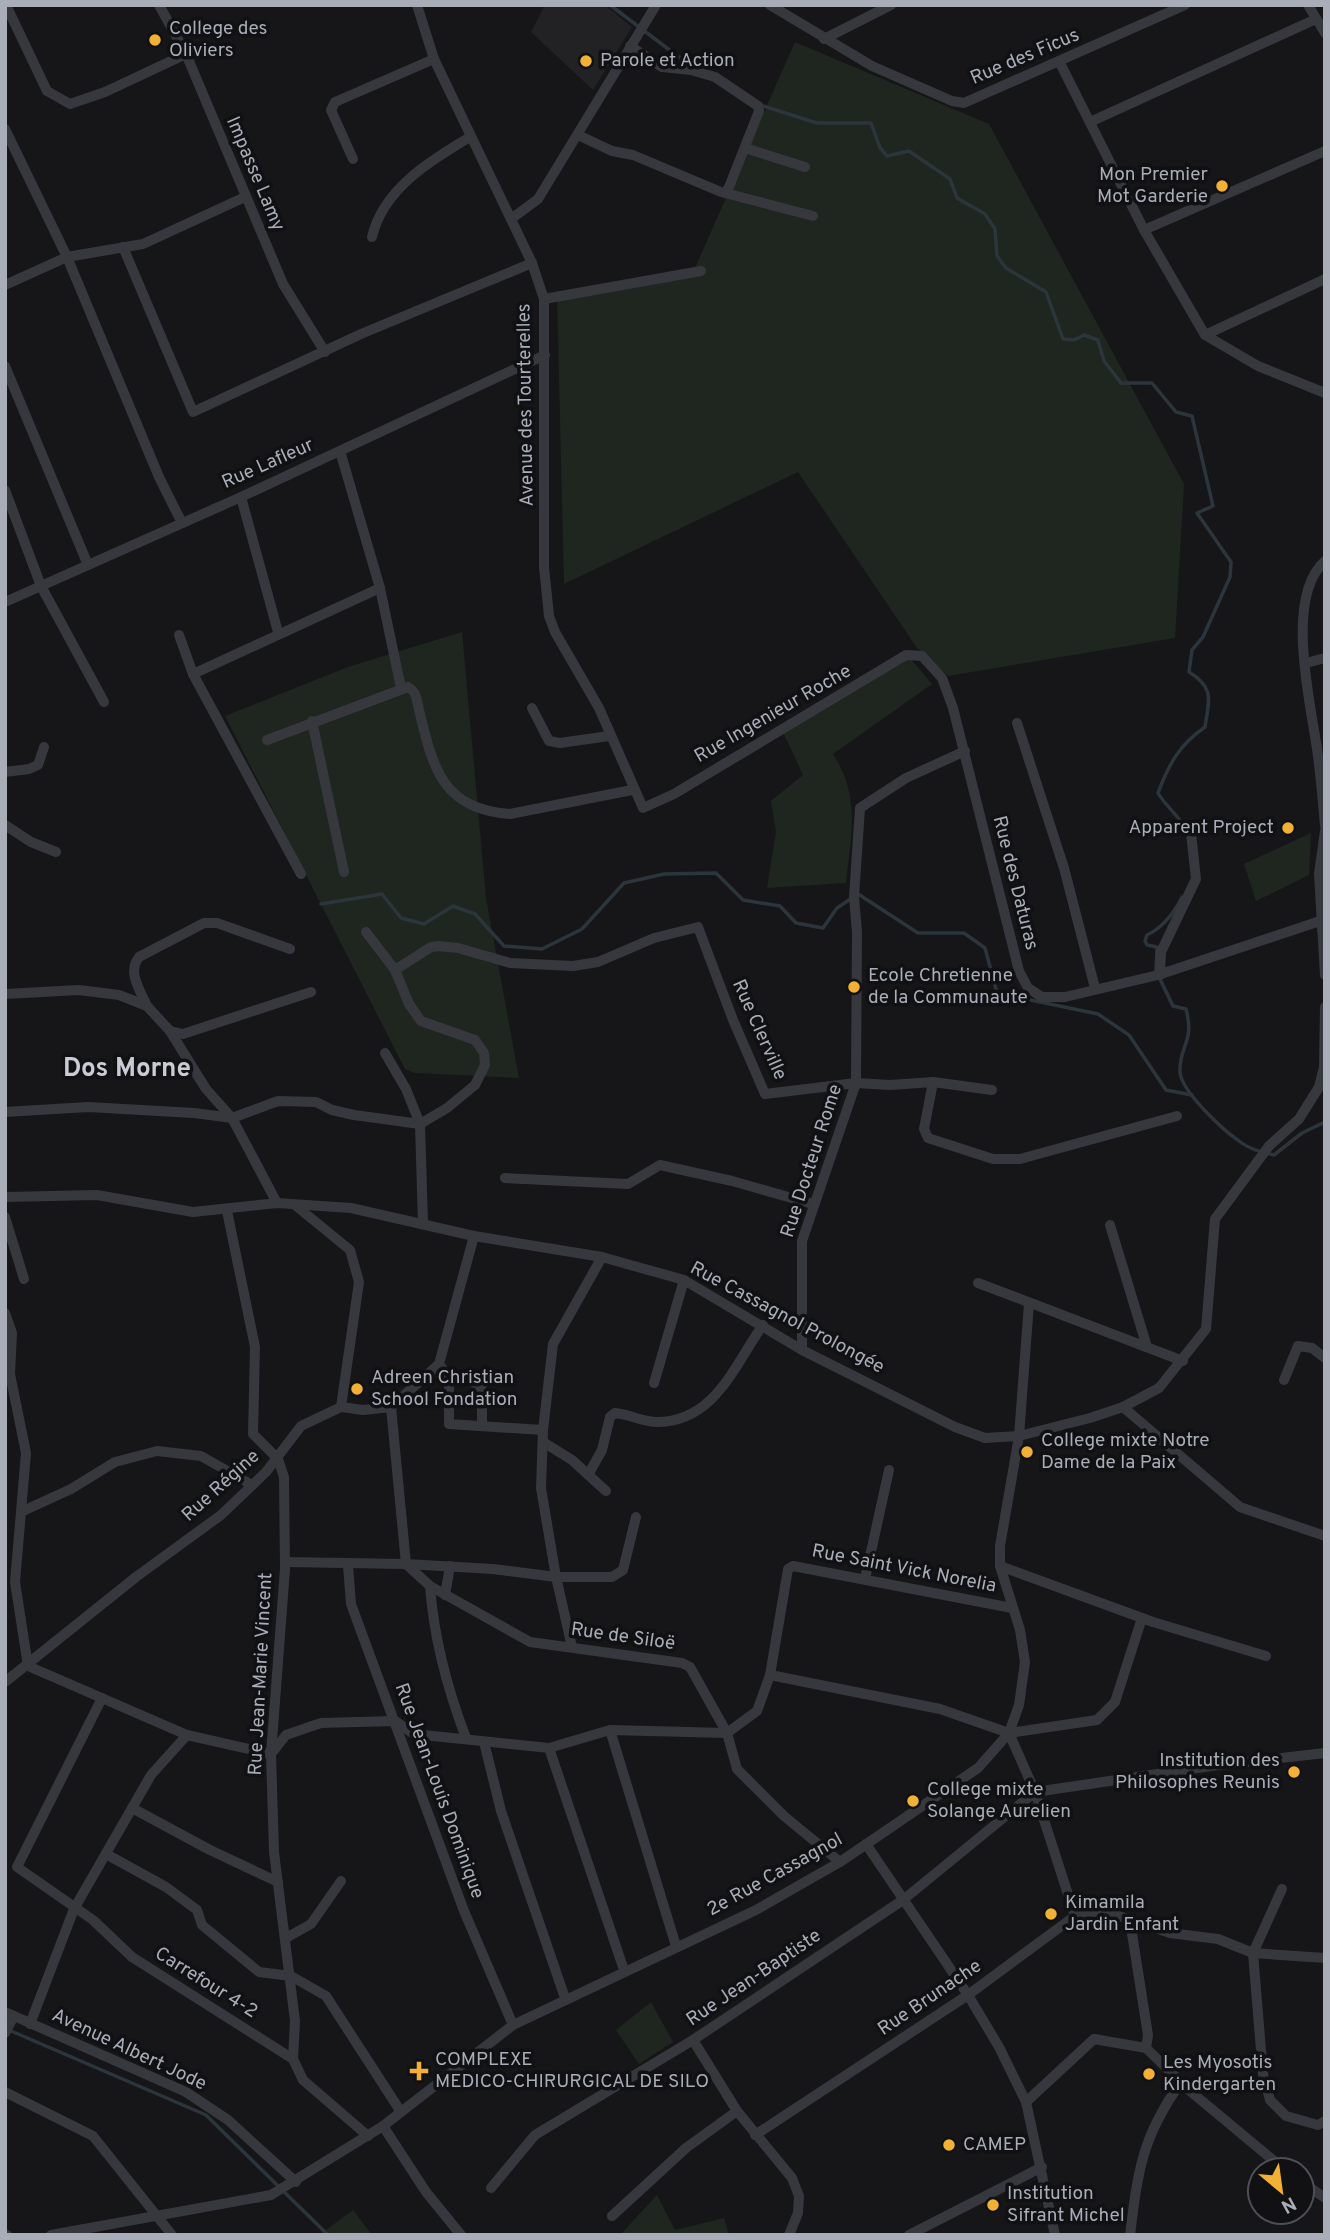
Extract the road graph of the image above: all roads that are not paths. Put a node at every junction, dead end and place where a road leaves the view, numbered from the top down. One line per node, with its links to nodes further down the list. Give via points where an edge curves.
1 (6, 5): 13 (street, via 47,91 70,104)
2 (159, 5): 13 (street, Impasse Lamy)
3 (417, 5): 14 (street, Avenue des Tourterelles)
4 (656, 5): 12 (street)
5 (769, 5): 11 (street, Rue des Ficus)
6 (891, 5): 11 (street)
7 (1185, 5): 15 (street, Rue des Ficus)
8 (1308, 5): 9 (street)
9 (1316, 19): 10 (street); 16 (street)
10 (1325, 33)
11 (824, 39): 15 (street, Rue des Ficus, via 872,66 964,103)
12 (630, 46): 18 (street); 20 (street, via 662,67 715,77 756,104 759,111)
13 (186, 54): 25 (street, Impasse Lamy)
14 (434, 59): 19 (street, Avenue des Tourterelles); 22 (street, via 335,102 331,110)
15 (1059, 61): 16 (street)
16 (1090, 122): 28 (street)
17 (5, 129): 31 (street)
18 (578, 135): 24 (street); 27 (street, via 538,199)
19 (470, 137): 27 (street, Avenue des Tourterelles); 29 (street, via 416,172 381,212)
20 (745, 148): 23 (street); 24 (street)
21 (1325, 151): 28 (street)
22 (353, 159)
23 (805, 167)
24 (725, 193): 26 (street)
25 (245, 197): 30 (street, via 144,244); 38 (street, Impasse Lamy, via 283,284)
26 (813, 216)
27 (511, 219): 32 (street, Avenue des Tourterelles)
28 (1144, 230): 37 (street)
29 (372, 237)
30 (123, 247): 31 (street); 38 (street, via 193,412)
31 (67, 257): 35 (street); 45 (street)
32 (532, 263): 36 (street, Avenue des Tourterelles); 38 (street)
33 (701, 271): 36 (street)
34 (1325, 279): 37 (street)
35 (5, 285)
36 (544, 299): 39 (street, Avenue des Tourterelles)
37 (1205, 335): 41 (street, via 1258,366)
38 (325, 352)
39 (545, 355): 42 (street, Rue Lafleur); 62 (street, Avenue des Tourterelles, via 546,600 555,632)
40 (5, 366): 47 (street)
41 (1325, 393)
42 (340, 451): 44 (street, Rue Lafleur); 49 (street)
43 (5, 490): 48 (street)
44 (242, 497): 45 (street, Rue Lafleur); 51 (street)
45 (182, 523): 47 (street, Rue Lafleur)
46 (1325, 561): 55 (street, via 1317,568 1304,606)
47 (88, 565): 48 (street, Rue Lafleur)
48 (41, 586): 50 (street, Rue Lafleur); 58 (street)
49 (380, 588): 51 (street); 57 (street)
50 (5, 603)
51 (278, 632): 56 (street)
52 (179, 635): 56 (street)
53 (922, 656): 65 (street, Rue des Daturas, via 942,678); 68 (street, Rue Ingenieur Roche, via 905,655 674,794)
54 (1325, 658): 55 (street)
55 (1306, 663): 70 (street, via 1307,702)
56 (193, 674): 75 (street)
57 (401, 688): 60 (street); 67 (street, via 413,690 430,755 442,781 468,805 510,814)
58 (104, 702)
59 (532, 708): 62 (street, via 549,741)
60 (312, 721): 63 (street); 74 (street)
61 (1017, 723): 83 (street, via 1064,868)
62 (609, 736): 67 (street, Avenue des Tourterelles)
63 (267, 740)
64 (44, 747): 66 (street, via 38,765)
65 (965, 751): 83 (street, Rue des Daturas, via 1019,971 1028,988 1042,997 1065,997); 91 (street, Rue Docteur Rome, via 906,778 860,808 854,887)
66 (5, 772)
67 (632, 790): 68 (street, Avenue des Tourterelles)
68 (643, 808)
69 (5, 825): 73 (street)
70 (1325, 826)
71 (1325, 831): 76 (street)
72 (1191, 833): 81 (street, via 1196,879 1161,952)
73 (56, 852)
74 (344, 872)
75 (300, 874)
76 (1322, 888): 77 (street)
77 (1323, 920): 81 (street, Rue des Daturas); 82 (street)
78 (366, 932): 80 (street)
79 (290, 949): 86 (street, via 217,923 192,927 133,964)
80 (395, 970): 91 (street, Rue Clerville, via 439,946 510,963 573,966 598,962 698,927 765,1094); 96 (street, via 421,1021 475,1040 484,1053 485,1065 475,1085)
81 (1160, 975): 83 (street, Rue des Daturas)
82 (1325, 975)
83 (1095, 988)
84 (311, 992): 88 (street, via 183,1034)
85 (5, 994): 86 (street, via 79,990 119,995)
86 (147, 1006): 88 (street)
87 (1325, 1007): 117 (street, Rue Cassagnol Prolongée, via 1319,1087 1299,1119 1269,1146 1214,1219 1206,1329)
88 (170, 1031): 95 (street, via 206,1089)
89 (385, 1053): 96 (street)
90 (933, 1082): 91 (street, Rue Clerville); 92 (street, Rue Clerville); 94 (street, via 924,1129 928,1138 1002,1160)
91 (856, 1083): 101 (street, Rue Docteur Rome)
92 (992, 1090)
93 (5, 1112): 95 (street, via 88,1107)
94 (1177, 1116)
95 (232, 1118): 96 (street, via 278,1101 316,1102 354,1115); 99 (street)
96 (420, 1124): 104 (street)
97 (505, 1178): 101 (street, via 628,1184 660,1165)
98 (5, 1197): 102 (street, Rue Cassagnol Prolongée, via 97,1195 193,1212)
99 (277, 1203): 100 (street, Rue Cassagnol Prolongée); 102 (street, Rue Cassagnol Prolongée)
100 (295, 1205): 104 (street, Rue Cassagnol Prolongée, via 351,1208); 124 (street, via 349,1250 359,1282)
101 (813, 1205): 115 (street, Rue Docteur Rome, via 802,1241)
102 (227, 1211): 130 (street, via 254,1347 254,1434)
103 (5, 1217): 108 (street)
104 (423, 1224): 106 (street, Rue Cassagnol Prolongée)
105 (1110, 1225): 114 (street)
106 (474, 1236): 107 (street, Rue Cassagnol Prolongée); 118 (street)
107 (602, 1257): 109 (street, Rue Cassagnol Prolongée); 127 (street, via 553,1344)
108 (24, 1279)
109 (684, 1280): 113 (street, Rue Cassagnol Prolongée); 122 (street)
110 (978, 1283): 111 (street)
111 (1029, 1303): 114 (street); 128 (street, 2e Rue Cassagnol)
112 (5, 1313): 119 (street, via 12,1333)
113 (763, 1325): 115 (street, Rue Cassagnol Prolongée); 132 (street, via 727,1384 703,1406 656,1422 615,1413)
114 (1147, 1347): 117 (street)
115 (802, 1350): 128 (street, Rue Cassagnol Prolongée, via 955,1427 985,1438)
116 (1325, 1358): 121 (street, via 1312,1348 1298,1346)
117 (1183, 1361): 125 (street, Rue Cassagnol Prolongée, via 1159,1388)
118 (439, 1364): 120 (street); 123 (street)
119 (8, 1373): 135 (street, via 26,1453)
120 (449, 1378): 126 (street, via 470,1380 482,1389); 126 (street, via 449,1424)
121 (1284, 1380)
122 (654, 1383)
123 (391, 1406): 124 (street); 139 (street)
124 (341, 1407): 130 (street, Rue Régine, via 301,1426)
125 (1123, 1407): 128 (street, Rue Cassagnol Prolongée); 137 (street, via 1240,1507)
126 (482, 1426): 127 (street)
127 (543, 1430): 129 (street)
128 (1019, 1436): 142 (street, 2e Rue Cassagnol)
129 (543, 1442): 132 (street); 143 (street, via 541,1488)
130 (278, 1459): 133 (street, Rue Régine); 138 (street, Rue Jean-Marie Vincent, via 284,1477)
131 (889, 1470): 144 (street)
132 (588, 1475): 134 (street)
133 (252, 1485): 135 (street, via 201,1456 157,1451 115,1462); 152 (street, Rue Régine, via 221,1515 136,1577)
134 (606, 1491)
135 (23, 1511): 145 (street)
136 (636, 1517): 143 (street, via 619,1574)
137 (1325, 1536)
138 (285, 1562): 140 (street); 165 (street, Rue Jean-Marie Vincent)
139 (406, 1564): 140 (street); 141 (street); 146 (street, Rue de Siloë)
140 (348, 1565): 156 (street, Rue Jean-Louis Dominique, via 351,1604)
141 (450, 1566): 143 (street); 147 (street)
142 (1000, 1566): 148 (street, 2e Rue Cassagnol); 149 (street)
143 (556, 1577): 150 (street)
144 (865, 1579): 148 (street, Rue Saint Vick Norelia); 153 (street, Rue Saint Vick Norelia, via 797,1565 788,1569)
145 (10, 1583): 152 (street)
146 (430, 1586): 147 (street, Rue de Siloë); 161 (street, via 445,1682)
147 (445, 1595): 150 (street, Rue de Siloë, via 530,1643)
148 (1012, 1608): 159 (street, 2e Rue Cassagnol, via 1025,1661 1019,1705)
149 (1142, 1618): 151 (street); 159 (street, via 1115,1702 1097,1720)
150 (572, 1647): 158 (street, Rue de Siloë, via 690,1667)
151 (1266, 1656)
152 (28, 1666): 154 (street, Rue Régine); 155 (street)
153 (770, 1675): 158 (street, Rue Saint Vick Norelia, via 757,1711); 159 (street, via 940,1709)
154 (5, 1682)
155 (102, 1698): 160 (street); 175 (street, Carrefour 4-2, via 17,1867)
156 (395, 1721): 161 (street, via 414,1734); 165 (street, via 321,1723 286,1735); 188 (street, Rue Jean-Louis Dominique, via 464,1911)
157 (610, 1730): 158 (street); 163 (street); 179 (street)
158 (727, 1732): 170 (street, Rue de Siloë, via 737,1769)
159 (1009, 1733): 166 (street); 168 (street, 2e Rue Cassagnol, via 978,1769)
160 (187, 1735): 165 (street); 167 (street, via 151,1775)
161 (466, 1738): 162 (street)
162 (484, 1742): 163 (street); 185 (street, via 501,1811)
163 (549, 1748): 182 (street)
164 (1325, 1753): 166 (street)
165 (271, 1754): 172 (street, Rue Jean-Marie Vincent)
166 (1035, 1792): 174 (street, Rue Jean-Baptiste); 176 (street)
167 (132, 1808): 169 (street); 172 (street)
168 (866, 1844): 170 (street, 2e Rue Cassagnol); 174 (street)
169 (106, 1854): 175 (street); 183 (street, via 197,1910 202,1925 258,1972)
170 (840, 1862): 179 (street, 2e Rue Cassagnol, via 756,1910)
171 (341, 1881): 178 (street, via 311,1924)
172 (278, 1882): 178 (street, Rue Jean-Marie Vincent)
173 (1282, 1889): 180 (street)
174 (903, 1900): 184 (street); 190 (street, Rue Jean-Baptiste)
175 (74, 1909): 187 (street); 192 (street, Carrefour 4-2, via 93,1920 132,1957)
176 (1075, 1916): 177 (street, via 1098,1913); 184 (street, Rue Brunache)
177 (1130, 1921): 180 (street, via 1170,1933 1218,1939); 191 (street, via 1148,2035)
178 (286, 1938): 183 (street, Rue Jean-Marie Vincent)
179 (676, 1946): 182 (street, 2e Rue Cassagnol)
180 (1253, 1953): 181 (street); 198 (street, via 1263,2074 1270,2099 1286,2116 1318,2125)
181 (1325, 1958)
182 (624, 1970): 185 (street, 2e Rue Cassagnol)
183 (291, 1976): 192 (street, Rue Jean-Marie Vincent); 197 (street, via 326,1996)
184 (968, 1995): 195 (street); 200 (street, Rue Brunache)
185 (565, 1998): 188 (street, 2e Rue Cassagnol)
186 (10, 2014): 187 (street, Avenue Albert Jode); 189 (street)
187 (30, 2024): 204 (street, Avenue Albert Jode, via 186,2092 229,2120)
188 (513, 2025): 197 (street, 2e Rue Cassagnol)
189 (5, 2033)
190 (693, 2040): 196 (street); 205 (street, Rue Jean-Baptiste, via 535,2135)
191 (1146, 2048): 193 (street); 195 (street, via 1094,2039)
192 (293, 2059): 201 (street, Carrefour 4-2, via 303,2080)
193 (1181, 2082): 202 (street); 216 (street, via 1139,2161)
194 (5, 2092): 207 (street, via 93,2136)
195 (1026, 2102): 203 (street)
196 (737, 2111): 200 (street); 206 (street, via 686,2148)
197 (401, 2112): 199 (street, 2e Rue Cassagnol)
198 (1325, 2121)
199 (383, 2126): 201 (street, 2e Rue Cassagnol); 211 (street)
200 (755, 2135): 212 (street, via 792,2178 799,2196)
201 (368, 2136): 204 (street, 2e Rue Cassagnol)
202 (1268, 2156)
203 (1042, 2167): 208 (street); 215 (street)
204 (291, 2184): 207 (street, 2e Rue Cassagnol, via 271,2195)
205 (491, 2188)
206 (612, 2216)
207 (160, 2217): 209 (street); 210 (street)
208 (929, 2225): 213 (street); 214 (street)
209 (51, 2235)
210 (172, 2235)
211 (461, 2235)
212 (789, 2235)
213 (909, 2235)
214 (936, 2235)
215 (1055, 2235)
216 (1130, 2235)

